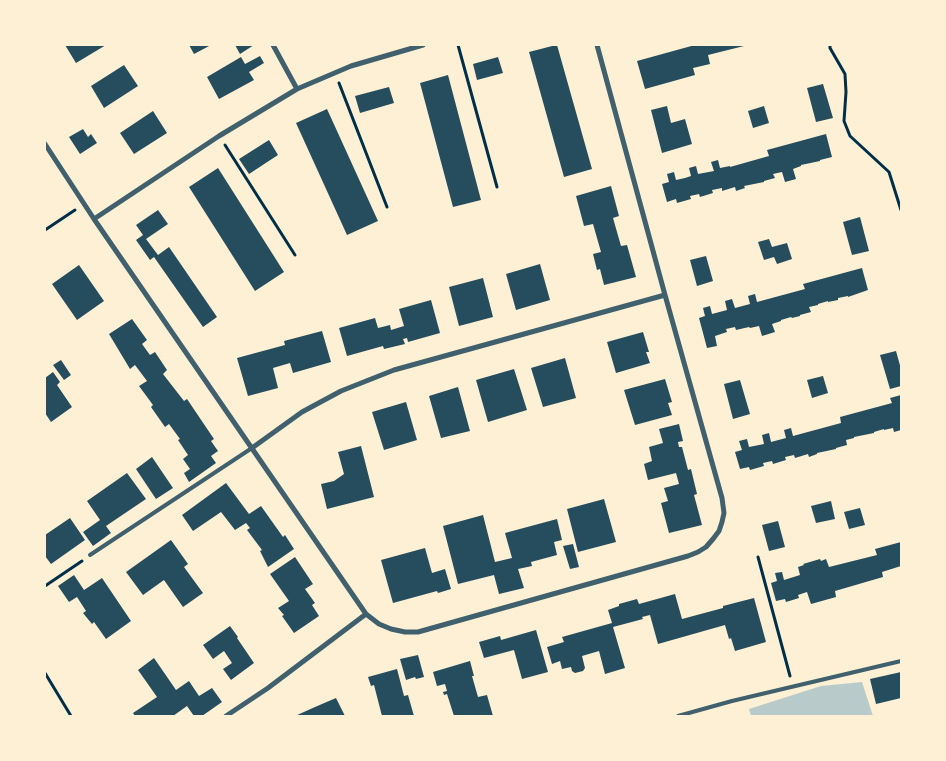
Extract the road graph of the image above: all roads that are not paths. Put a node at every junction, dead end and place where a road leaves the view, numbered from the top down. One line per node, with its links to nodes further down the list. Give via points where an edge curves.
1 (273, 45): 4 (street)
2 (423, 45): 4 (street, via 351,66)
3 (597, 45): 7 (street)
4 (297, 89): 6 (street)
5 (45, 144): 6 (street)
6 (94, 219): 8 (street)
7 (665, 295): 8 (street, via 394,370 341,391 302,412); 10 (street, via 722,498 724,513 713,540 688,556 418,632 391,629)
8 (252, 448): 9 (lane); 10 (street)
9 (90, 555)
10 (366, 614): 12 (street)
11 (901, 661): 13 (lane, via 732,700)
12 (226, 716)
13 (678, 716)

